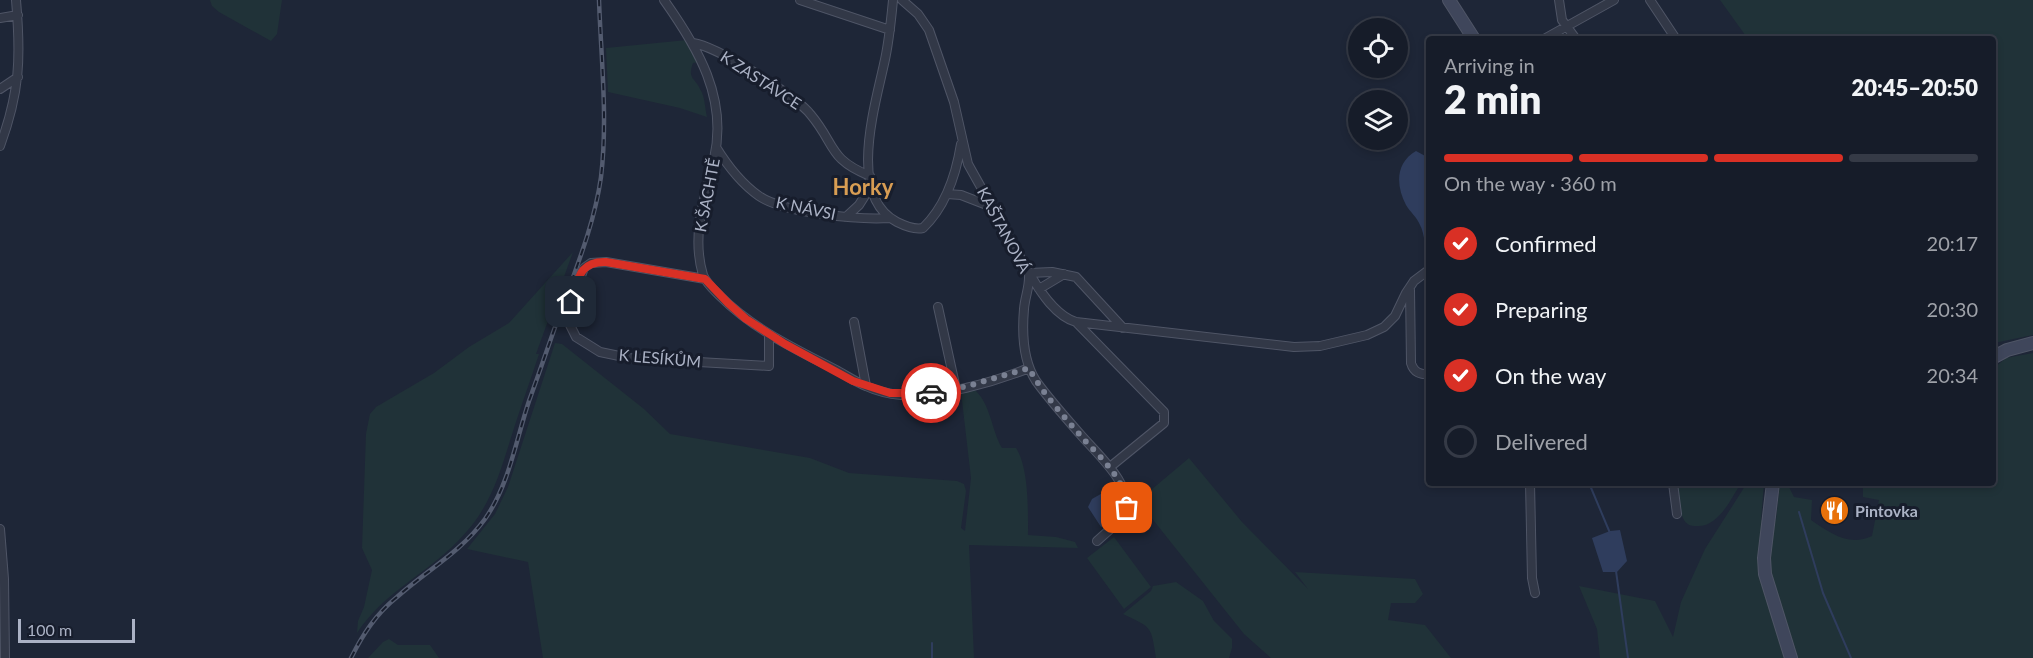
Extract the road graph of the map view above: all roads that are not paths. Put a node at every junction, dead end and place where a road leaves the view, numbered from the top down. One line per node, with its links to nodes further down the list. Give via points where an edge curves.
1 (16, 0): 10 (street)
2 (664, 0): 18 (street, K ŠACHTĚ)
3 (800, 0): 13 (street)
4 (893, 0): 13 (street)
5 (902, 0): 21 (street, KAŠTANOVÁ, via 924,21 933,38)
6 (1449, 0): 14 (street)
7 (1558, 0): 12 (street)
8 (1614, 0): 12 (street)
9 (1650, 0): 17 (street)
10 (18, 15): 11 (street); 19 (street)
11 (0, 18)
12 (1567, 26): 15 (street); 16 (street)
13 (890, 30): 24 (street, via 872,117)
14 (1472, 36)
15 (1549, 36)
16 (1574, 36)
17 (1674, 36)
18 (693, 43): 23 (street, K ŠACHTĚ, via 714,97); 24 (street, K ZASTÁVCE, via 732,59 793,99 812,115 841,160)
19 (18, 77): 20 (street); 22 (street)
20 (0, 89)
21 (962, 141): 26 (street, K NÁVSI); 27 (street, KAŠTANOVÁ, via 968,164)
22 (0, 146)
23 (716, 147): 28 (street, K NÁVSI, via 746,185 765,199); 33 (street, K ŠACHTĚ, via 698,236)
24 (870, 176): 25 (street)
25 (871, 186): 28 (street, K NÁVSI); 29 (street, via 879,207)
26 (947, 194): 27 (street, via 971,198); 29 (street, K NÁVSI, via 923,228 910,228)
27 (993, 208): 31 (street, KAŠTANOVÁ)
28 (846, 217): 29 (street, K NÁVSI)
29 (890, 218)
30 (1426, 272): 34 (street)
31 (1029, 273): 32 (street); 35 (street); 43 (street, KAŠTANOVÁ, via 1024,312)
32 (1064, 274): 35 (street); 39 (street, via 1081,280)
33 (705, 279): 40 (street, via 736,310); 40 (street, K LESÍKŮM, via 606,262 591,263 579,278 568,312 570,325 576,337 600,352 619,356 769,366)
34 (1410, 287): 39 (street, via 1395,316 1384,327 1320,346 1294,347); 44 (street, via 1411,363 1415,372)
35 (1039, 289): 38 (street, via 1059,311)
36 (938, 307): 46 (street)
37 (854, 322): 45 (street)
38 (1076, 322): 39 (street); 47 (street, via 1164,411 1164,423)
39 (1123, 328)
40 (769, 334): 45 (street)
41 (2033, 343): 42 (street)
42 (1996, 356)
43 (1029, 368): 46 (street); 47 (street, KAŠTANOVÁ, via 1043,390)
44 (1426, 375)
45 (866, 386): 46 (street, via 900,395)
46 (956, 389)
47 (1110, 467): 53 (street, KAŠTANOVÁ, via 1124,490 1127,512)
48 (1530, 486): 54 (street)
49 (1673, 486): 51 (street)
50 (1773, 486): 56 (street, via 1765,574)
51 (1677, 514)
52 (0, 530): 55 (street)
53 (1097, 541)
54 (1535, 593)
55 (4, 658)
56 (1791, 658)

